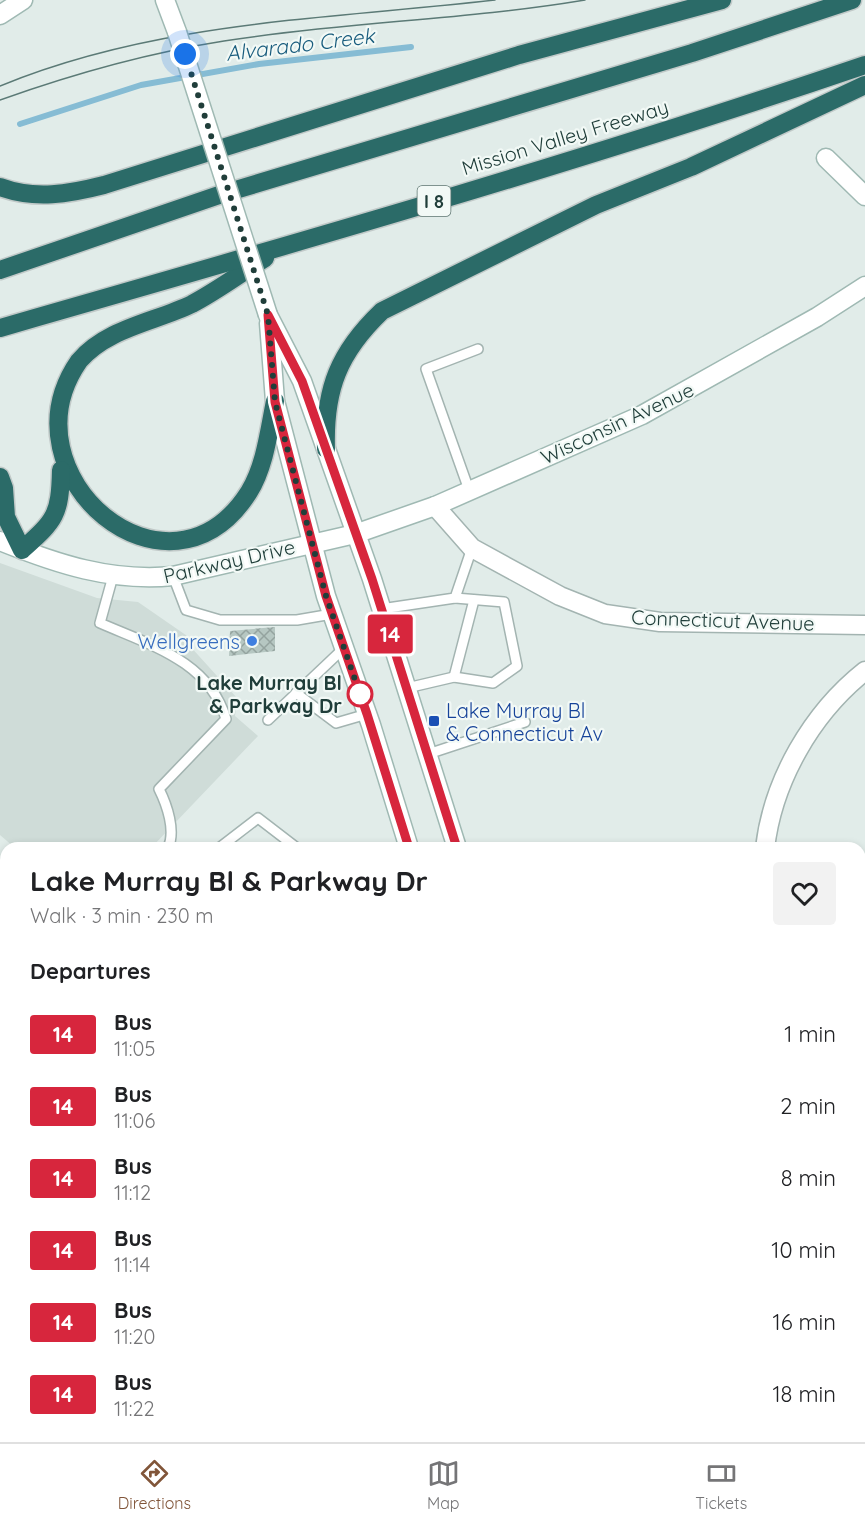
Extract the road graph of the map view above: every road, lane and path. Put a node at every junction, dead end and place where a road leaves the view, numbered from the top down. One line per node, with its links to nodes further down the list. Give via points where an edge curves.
1 (22, 0): 5 (main road)
2 (165, 0): 14 (main road, bridge)
3 (722, 0): 9 (highway, via 519,55 104,185 44,195)
4 (852, 0): 12 (highway, via 692,53 222,194)
5 (0, 15)
6 (865, 65): 11 (highway, Mission Valley Freeway / I 8)
7 (865, 85): 18 (highway, via 691,167 596,205 382,311 346,351 335,375 329,397)
8 (826, 158): 10 (main road)
9 (0, 187)
10 (865, 196)
11 (282, 248): 15 (highway, Mission Valley Freeway / I 8); 19 (highway, via 192,304 106,340 81,359 61,391 56,408)
12 (0, 270)
13 (865, 286): 21 (main road, Wisconsin Avenue, via 642,415)
14 (268, 315): 17 (main road); 18 (main road, via 302,381)
15 (0, 328)
16 (478, 349): 21 (lane, via 426,369)
17 (275, 402): 19 (highway, via 258,474 248,493 221,522 188,538 155,540 123,532 90,512); 25 (main road)
18 (326, 449): 23 (main road)
19 (61, 470): 27 (highway, via 60,500 52,523)
20 (0, 477): 27 (highway, via 6,517)
21 (469, 490): 22 (main road, Wisconsin Avenue)
22 (435, 506): 23 (main road, Wisconsin Avenue); 26 (main road, Connecticut Avenue)
23 (356, 534): 25 (main road, Parkway Drive); 32 (main road)
24 (0, 542): 27 (main road, Parkway Drive)
25 (314, 542): 29 (main road, Parkway Drive); 33 (main road)
26 (472, 548): 30 (lane); 34 (main road, Connecticut Avenue, via 560,596 605,614 660,622)
27 (22, 550): 28 (main road, Parkway Drive)
28 (113, 576): 29 (main road, Parkway Drive); 44 (lane, via 100,622 182,659 222,705 226,720 159,789 166,803)
29 (173, 576): 33 (lane, via 186,610 220,620 297,620)
30 (455, 598): 31 (lane); 32 (lane)
31 (474, 600): 37 (lane); 37 (lane, via 504,602 517,666 493,683)
32 (381, 609): 38 (main road)
33 (332, 614): 35 (main road)
34 (865, 625)
35 (344, 648): 39 (lane); 40 (main road)
36 (865, 671): 49 (main road, via 830,705 800,746 779,791)
37 (454, 677): 38 (lane)
38 (407, 688): 43 (main road)
39 (296, 693): 40 (lane, via 336,723); 41 (lane)
40 (367, 714): 47 (main road)
41 (268, 720)
42 (525, 722): 43 (lane)
43 (428, 754): 48 (main road)
44 (171, 842)
45 (227, 842): 46 (lane, via 258,818)
46 (289, 842)
47 (407, 842)
48 (455, 842)
49 (766, 842)

